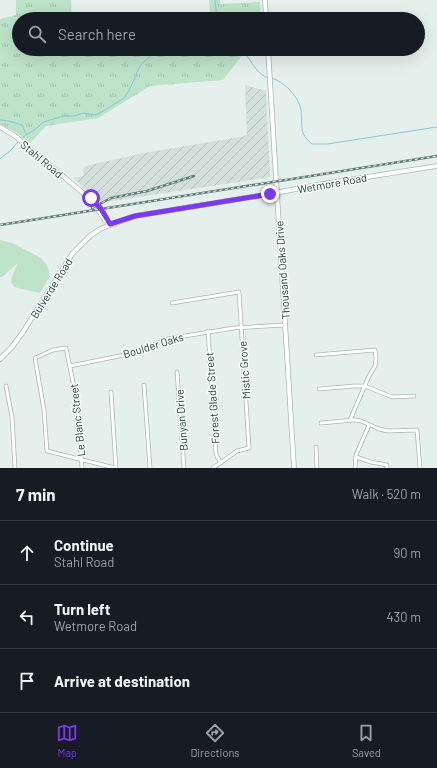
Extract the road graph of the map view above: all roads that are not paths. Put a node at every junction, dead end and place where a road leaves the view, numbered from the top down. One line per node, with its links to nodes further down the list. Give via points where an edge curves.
1 (264, 0): 2 (main road)
2 (265, 12)
3 (268, 56): 6 (main road, Thousand Oaks Drive)
4 (0, 127): 7 (main road, Stahl Road, via 15,136 88,196 98,205)
5 (437, 166): 6 (main road, Wetmore Road, via 317,184)
6 (277, 193): 7 (main road, Wetmore Road, via 135,216); 9 (main road, Thousand Oaks Drive)
7 (110, 224): 13 (main road, Bulverde Road, via 90,236 72,254 23,332)
8 (172, 303): 10 (street, Mistic Grove, via 239,292)
9 (285, 325): 10 (street, Boulder Oaks); 36 (main road, Thousand Oaks Drive)
10 (242, 327): 11 (street, Boulder Oaks); 28 (street, Mistic Grove, via 250,448 237,451)
11 (208, 331): 14 (street, Boulder Oaks, via 167,339 130,354); 28 (street, Forest Glade Street, via 216,454)
12 (316, 355): 18 (street, via 375,350 375,366)
13 (0, 359)
14 (70, 366): 27 (street, Le Blanc Street, via 78,406); 27 (street, Le Blanc Street, via 66,348 34,358 44,410 47,451)
15 (177, 372): 34 (street, Bunyan Drive)
16 (144, 385): 33 (street)
17 (6, 386): 30 (street, via 12,417)
18 (364, 386): 19 (street); 21 (street, via 392,397); 22 (street)
19 (319, 389)
20 (111, 392): 32 (street)
21 (414, 396)
22 (350, 420): 23 (street); 24 (street, via 359,420)
23 (321, 422)
24 (369, 425): 26 (street); 39 (street, via 388,431 417,430)
25 (316, 447): 37 (street)
26 (356, 457): 29 (street); 38 (street)
27 (81, 460): 31 (street, Le Blanc Street); 32 (street)
28 (221, 463): 35 (street)
29 (387, 466)
30 (15, 468)
31 (82, 468)
32 (116, 468)
33 (150, 468)
34 (184, 468)
35 (213, 468)
36 (294, 468)
37 (317, 468)
38 (355, 468)
39 (420, 468)

